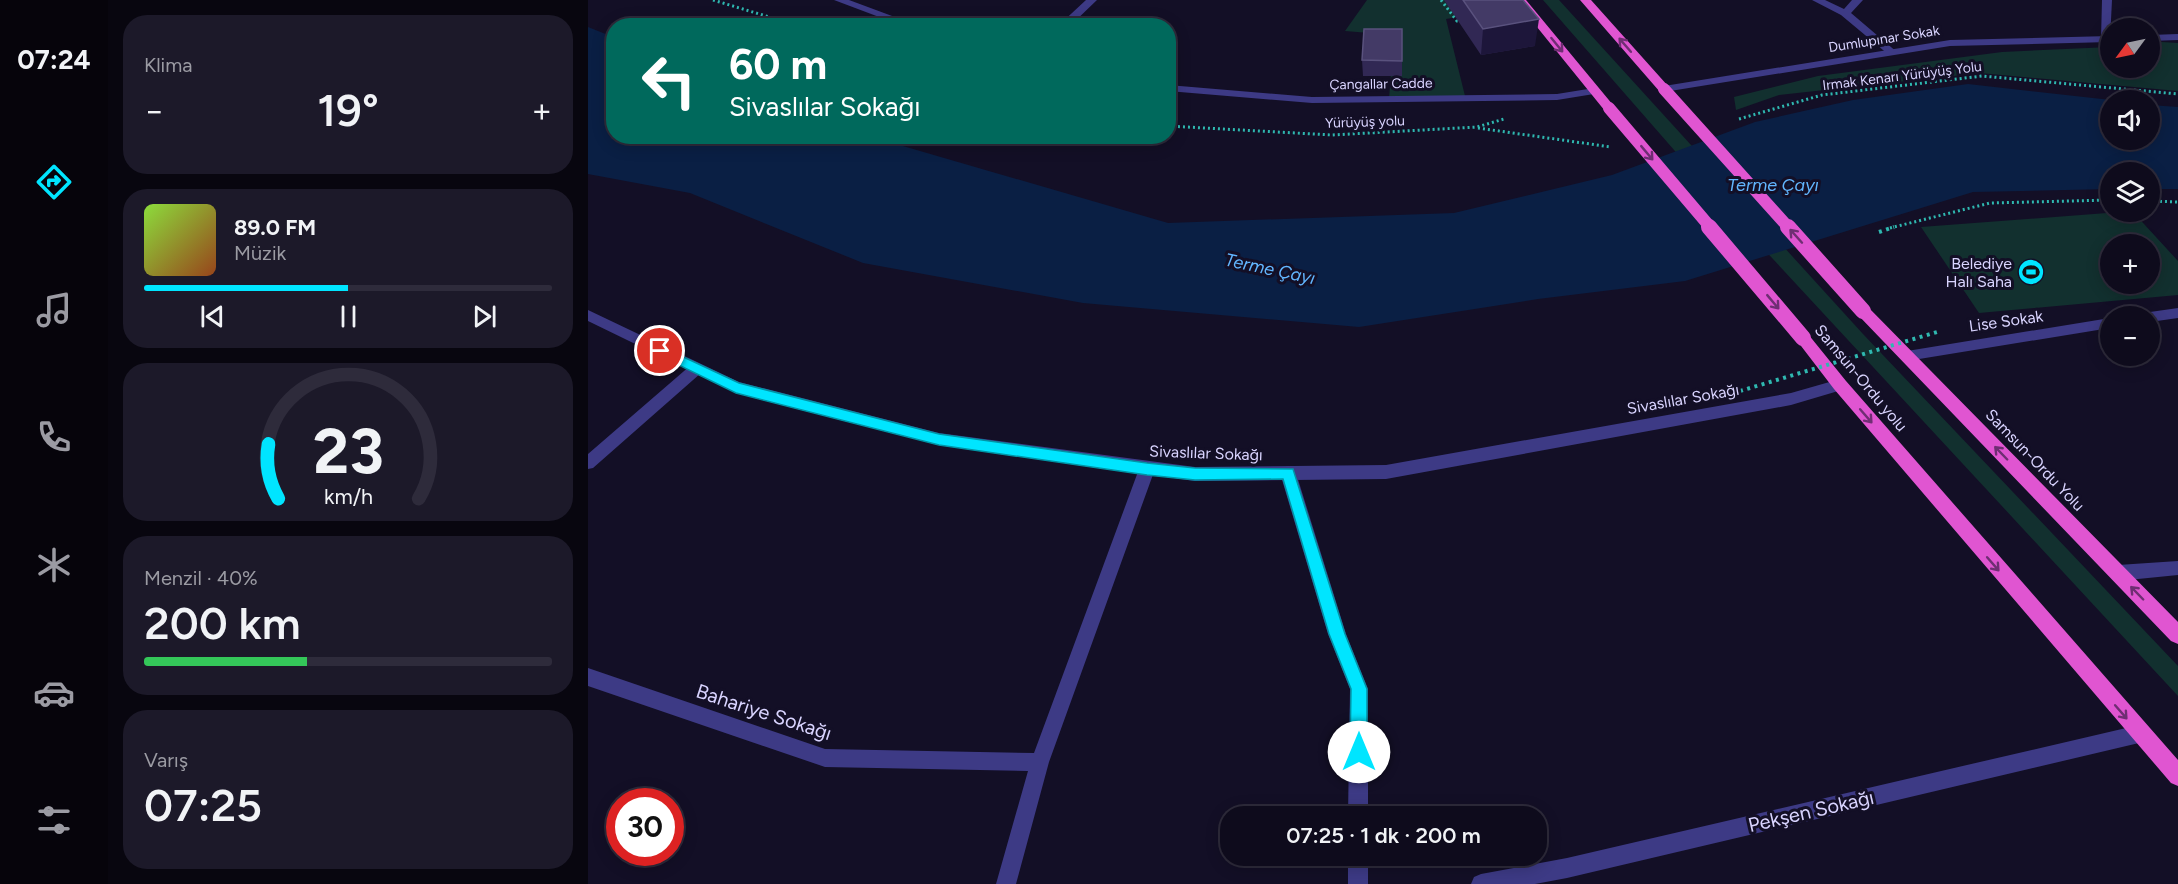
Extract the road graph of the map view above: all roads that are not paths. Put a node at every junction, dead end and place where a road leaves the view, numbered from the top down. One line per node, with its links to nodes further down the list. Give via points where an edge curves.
1 (839, 0): 9 (street)
2 (1092, 0): 10 (street)
3 (1520, 0): 18 (highway, Samsun-Ordu yolu, one-way to 18)
4 (1585, 0): 17 (highway, one-way to 4)
5 (1817, 0): 8 (street)
6 (1858, 0): 8 (street)
7 (2107, 0): 11 (street)
8 (1845, 13): 15 (street)
9 (891, 18)
10 (1072, 18)
11 (2107, 18)
12 (2178, 37): 13 (street)
13 (2160, 38)
14 (2100, 39): 15 (street, Dumlupınar Sokak, via 1950,44)
15 (1893, 53): 17 (street, Dumlupınar Sokak)
16 (1176, 89): 18 (street, Çangallar Cadde, via 1312,100 1557,97)
17 (1664, 89): 23 (highway, Samsun-Ordu Yolu, one-way to 17, bridge)
18 (1594, 92): 25 (highway, Samsun-Ordu yolu, one-way to 25, bridge, via 1803,338)
19 (2178, 314): 21 (street)
20 (588, 315): 24 (street, Sivaslılar Sokağı)
21 (2160, 316)
22 (2100, 325): 23 (street, Lise Sokak)
23 (1907, 356): 30 (highway, Samsun-Ordu Yolu, one-way to 23)
24 (696, 369): 26 (street); 27 (street, Sivaslılar Sokağı, via 736,387 939,439)
25 (1839, 386): 28 (street, Sivaslılar Sokağı, via 1791,399 1386,472); 33 (highway, Samsun-Ordu yolu, one-way to 33)
26 (588, 462)
27 (1147, 469): 28 (street, Sivaslılar Sokağı, via 1195,474); 34 (street)
28 (1288, 473): 36 (street, via 1337,634 1359,689)
29 (2178, 568): 30 (street)
30 (2118, 573): 31 (highway, Samsun-Ordu Yolu, one-way to 30)
31 (2178, 635)
32 (588, 677): 34 (street, Bahariye Sokağı, via 825,758)
33 (2139, 734): 35 (highway, Samsun-Ordu yolu); 38 (street, Pekşen Sokağı)
34 (1040, 762): 39 (street)
35 (2178, 776)
36 (1358, 806)
37 (1358, 866): 40 (street)
38 (1568, 876): 41 (street, Pekşen Sokağı)
39 (1006, 884)
40 (1358, 884)
41 (1481, 884)

